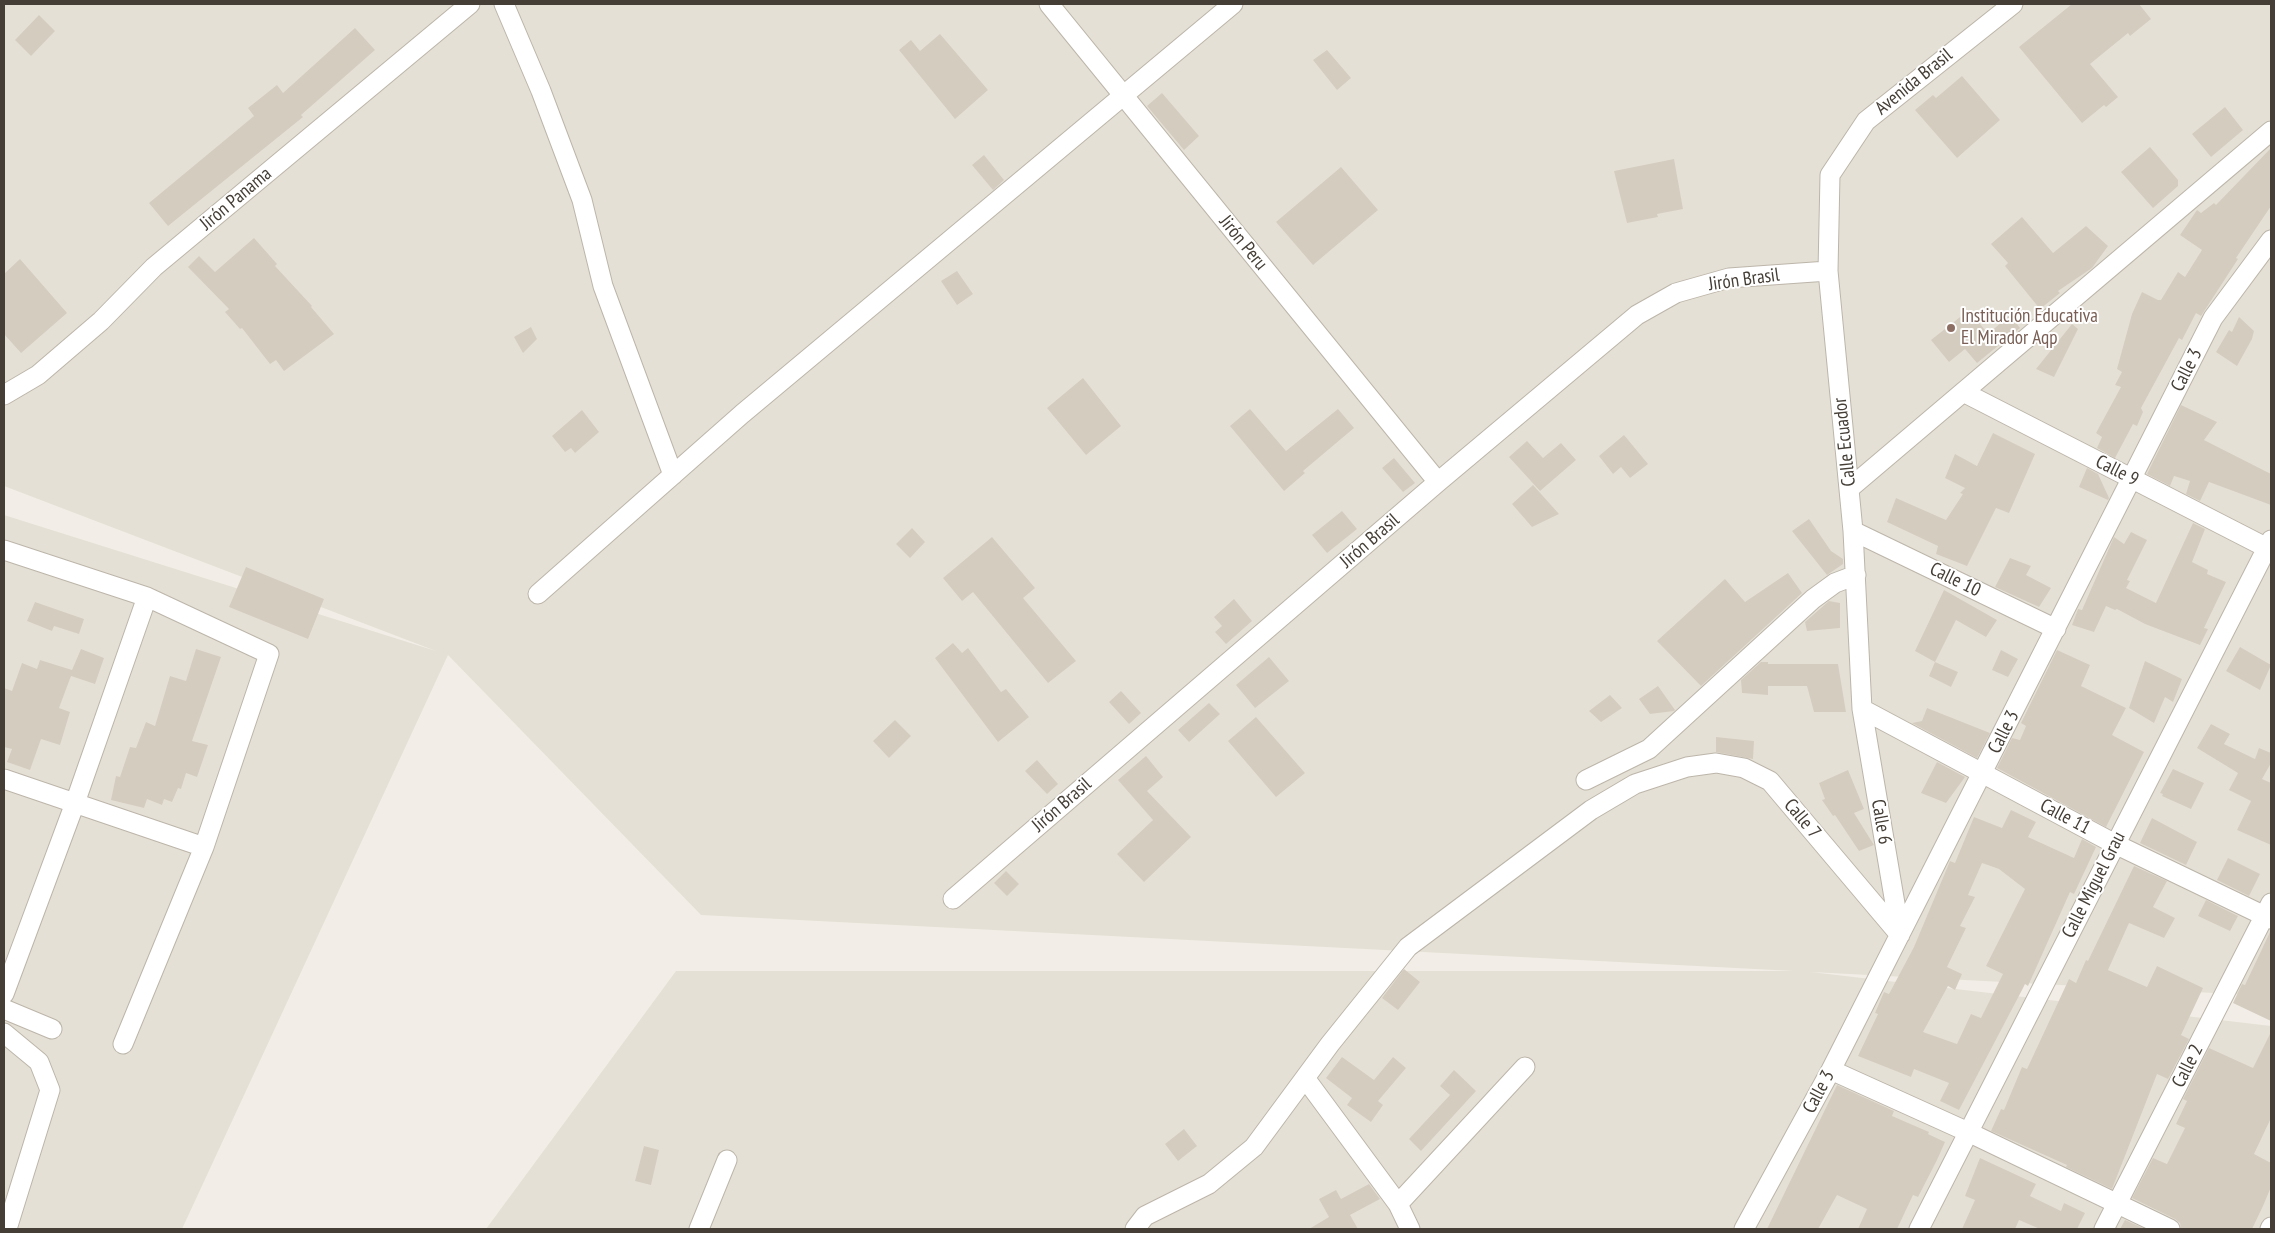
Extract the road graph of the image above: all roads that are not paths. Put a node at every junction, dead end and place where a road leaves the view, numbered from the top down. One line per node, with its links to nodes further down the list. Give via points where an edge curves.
1 (470, 4): 12 (street, Jirón Panama, via 154,267 101,321 38,375)
2 (504, 4): 13 (street, via 582,200 604,286)
3 (1049, 4): 6 (street, Jirón Peru)
4 (1233, 4): 6 (street)
5 (2013, 4): 8 (street, Avenida Brasil, via 1866,121)
6 (1123, 96): 13 (street); 15 (street, Jirón Peru)
7 (2271, 131): 11 (street)
8 (1830, 174): 10 (street, Calle Ecuador)
9 (2271, 240): 14 (street, Calle 3, via 2213,318)
10 (1828, 272): 15 (street, Jirón Brasil, via 1729,278 1676,292 1637,315); 16 (street, Calle Ecuador)
11 (1963, 392): 14 (street, Calle 9); 16 (street)
12 (4, 395)
13 (673, 475): 21 (street)
14 (2132, 478): 18 (street, Calle 9); 23 (street, Calle 3)
15 (1438, 482): 33 (street, Jirón Brasil)
16 (1850, 488): 17 (street, Calle Ecuador)
17 (1853, 531): 20 (street, Calle Ecuador); 23 (street, Calle 10)
18 (2270, 546): 31 (street, Calle Miguel Grau)
19 (6, 556): 22 (street)
20 (1856, 575): 24 (street, Calle Ecuador); 25 (street, via 1835,583 1813,599)
21 (538, 594)
22 (147, 596): 30 (street); 32 (street, via 269,654)
23 (2056, 629): 27 (street, Calle 3)
24 (1862, 709): 27 (street, Calle 11); 35 (street, Calle 6)
25 (1649, 749): 26 (street); 29 (street)
26 (1672, 772): 35 (street, Calle 7, via 1716,763 1744,768 1770,782); 43 (street, Calle 7, via 1635,784 1591,810 1408,946)
27 (1983, 774): 31 (street, Calle 11); 35 (street, Calle 3)
28 (4, 779): 30 (street)
29 (1586, 780)
30 (75, 803): 32 (street); 36 (street)
31 (2115, 844): 34 (street, Calle 11); 44 (street, Calle Miguel Grau)
32 (204, 847): 40 (street)
33 (953, 900)
34 (2269, 912): 47 (street, Calle 2)
35 (1900, 934): 42 (street, Calle 3)
36 (4, 994)
37 (4, 1009): 38 (street)
38 (52, 1029)
39 (4, 1033): 48 (street, via 39,1062 50,1090)
40 (123, 1044)
41 (1525, 1067): 46 (street)
42 (1831, 1070): 44 (street); 52 (street, Calle 3)
43 (1306, 1078): 46 (street); 50 (street, Calle 7, via 1254,1147 1209,1184 1145,1216)
44 (1968, 1132): 47 (street); 53 (street, Calle Miguel Grau)
45 (727, 1160): 49 (street)
46 (1398, 1204): 51 (street)
47 (2117, 1204): 54 (street, Calle 2); 55 (street)
48 (7, 1229)
49 (699, 1229)
50 (1135, 1229)
51 (1410, 1229)
52 (1744, 1229)
53 (1919, 1229)
54 (2104, 1229)
55 (2170, 1229)

